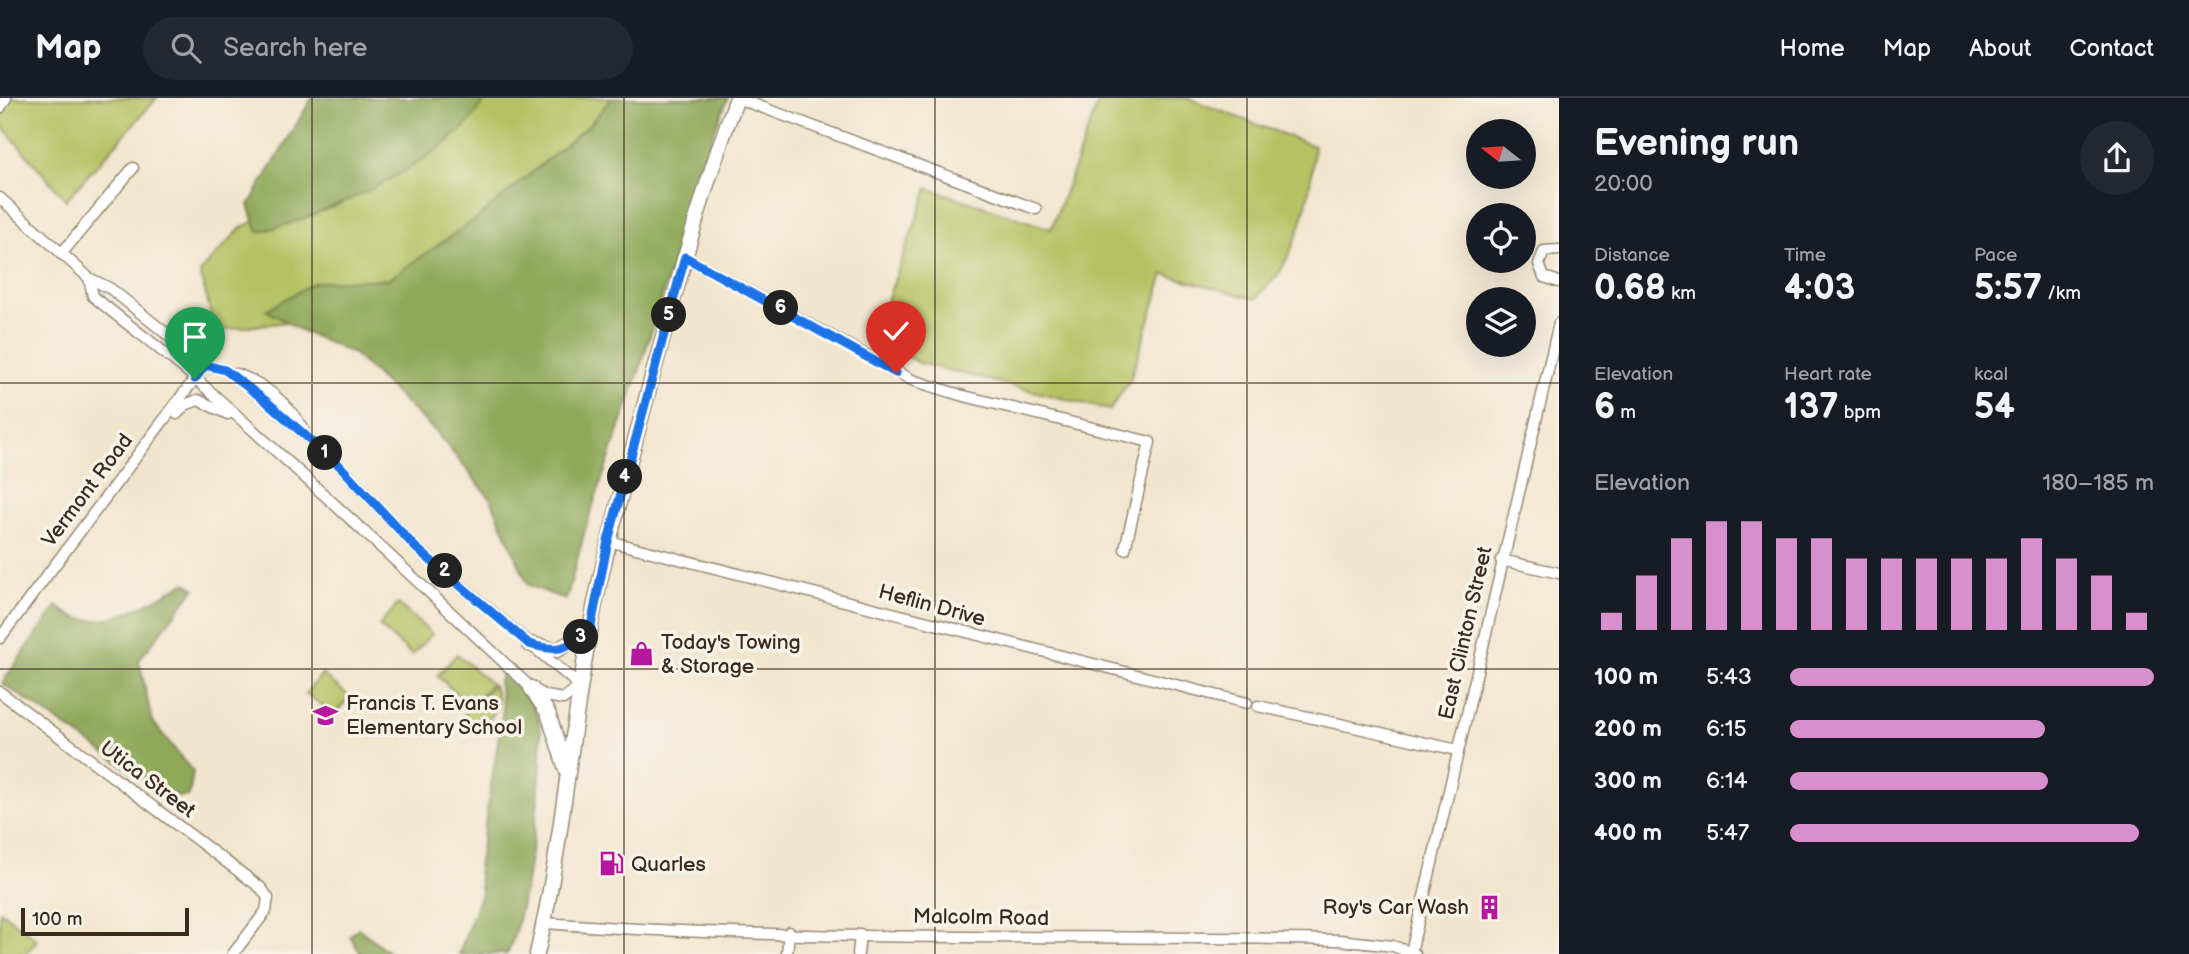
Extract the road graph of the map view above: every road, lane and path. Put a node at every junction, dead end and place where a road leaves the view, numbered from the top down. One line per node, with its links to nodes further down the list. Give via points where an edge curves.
1 (6, 98): 3 (street)
2 (737, 98): 6 (street); 9 (main road)
3 (0, 108)
4 (133, 168): 8 (street)
5 (0, 198): 8 (street)
6 (1037, 209)
7 (1559, 250): 11 (street, via 1544,251 1539,264 1544,277)
8 (61, 254): 10 (street)
9 (685, 257): 17 (main road); 18 (street, via 896,373 931,387 1150,442)
10 (89, 278): 13 (street, via 111,289); 14 (street, via 93,296)
11 (1559, 282)
12 (1559, 323): 19 (street, East Clinton Street)
13 (205, 365): 14 (street, Vermont Road); 23 (street, via 225,370 313,442 416,548)
14 (195, 379): 15 (street); 16 (street, Vermont Road)
15 (235, 415): 16 (street, via 198,400 185,405 168,425); 25 (street, via 351,517)
16 (159, 428): 22 (street, Vermont Road)
17 (608, 541): 21 (main road); 27 (street, Heflin Drive, via 1252,704)
18 (1125, 549)
19 (1501, 561): 20 (street); 27 (street, East Clinton Street)
20 (1559, 573)
21 (590, 631): 23 (main road, via 557,650); 24 (main road)
22 (0, 638)
23 (529, 644): 24 (street)
24 (580, 687): 25 (street, via 563,699); 28 (main road)
25 (531, 688): 28 (main road, via 548,713)
26 (0, 692): 33 (street, Utica Street, via 250,879 268,901 263,916)
27 (1458, 750): 32 (street, East Clinton Street)
28 (568, 775): 29 (main road)
29 (544, 923): 30 (street, Malcolm Road); 34 (main road)
30 (789, 932): 31 (street, Malcolm Road); 35 (street)
31 (860, 934): 32 (street, Malcolm Road, via 1339,940); 36 (street)
32 (1413, 953)
33 (233, 954)
34 (537, 954)
35 (787, 954)
36 (858, 954)

